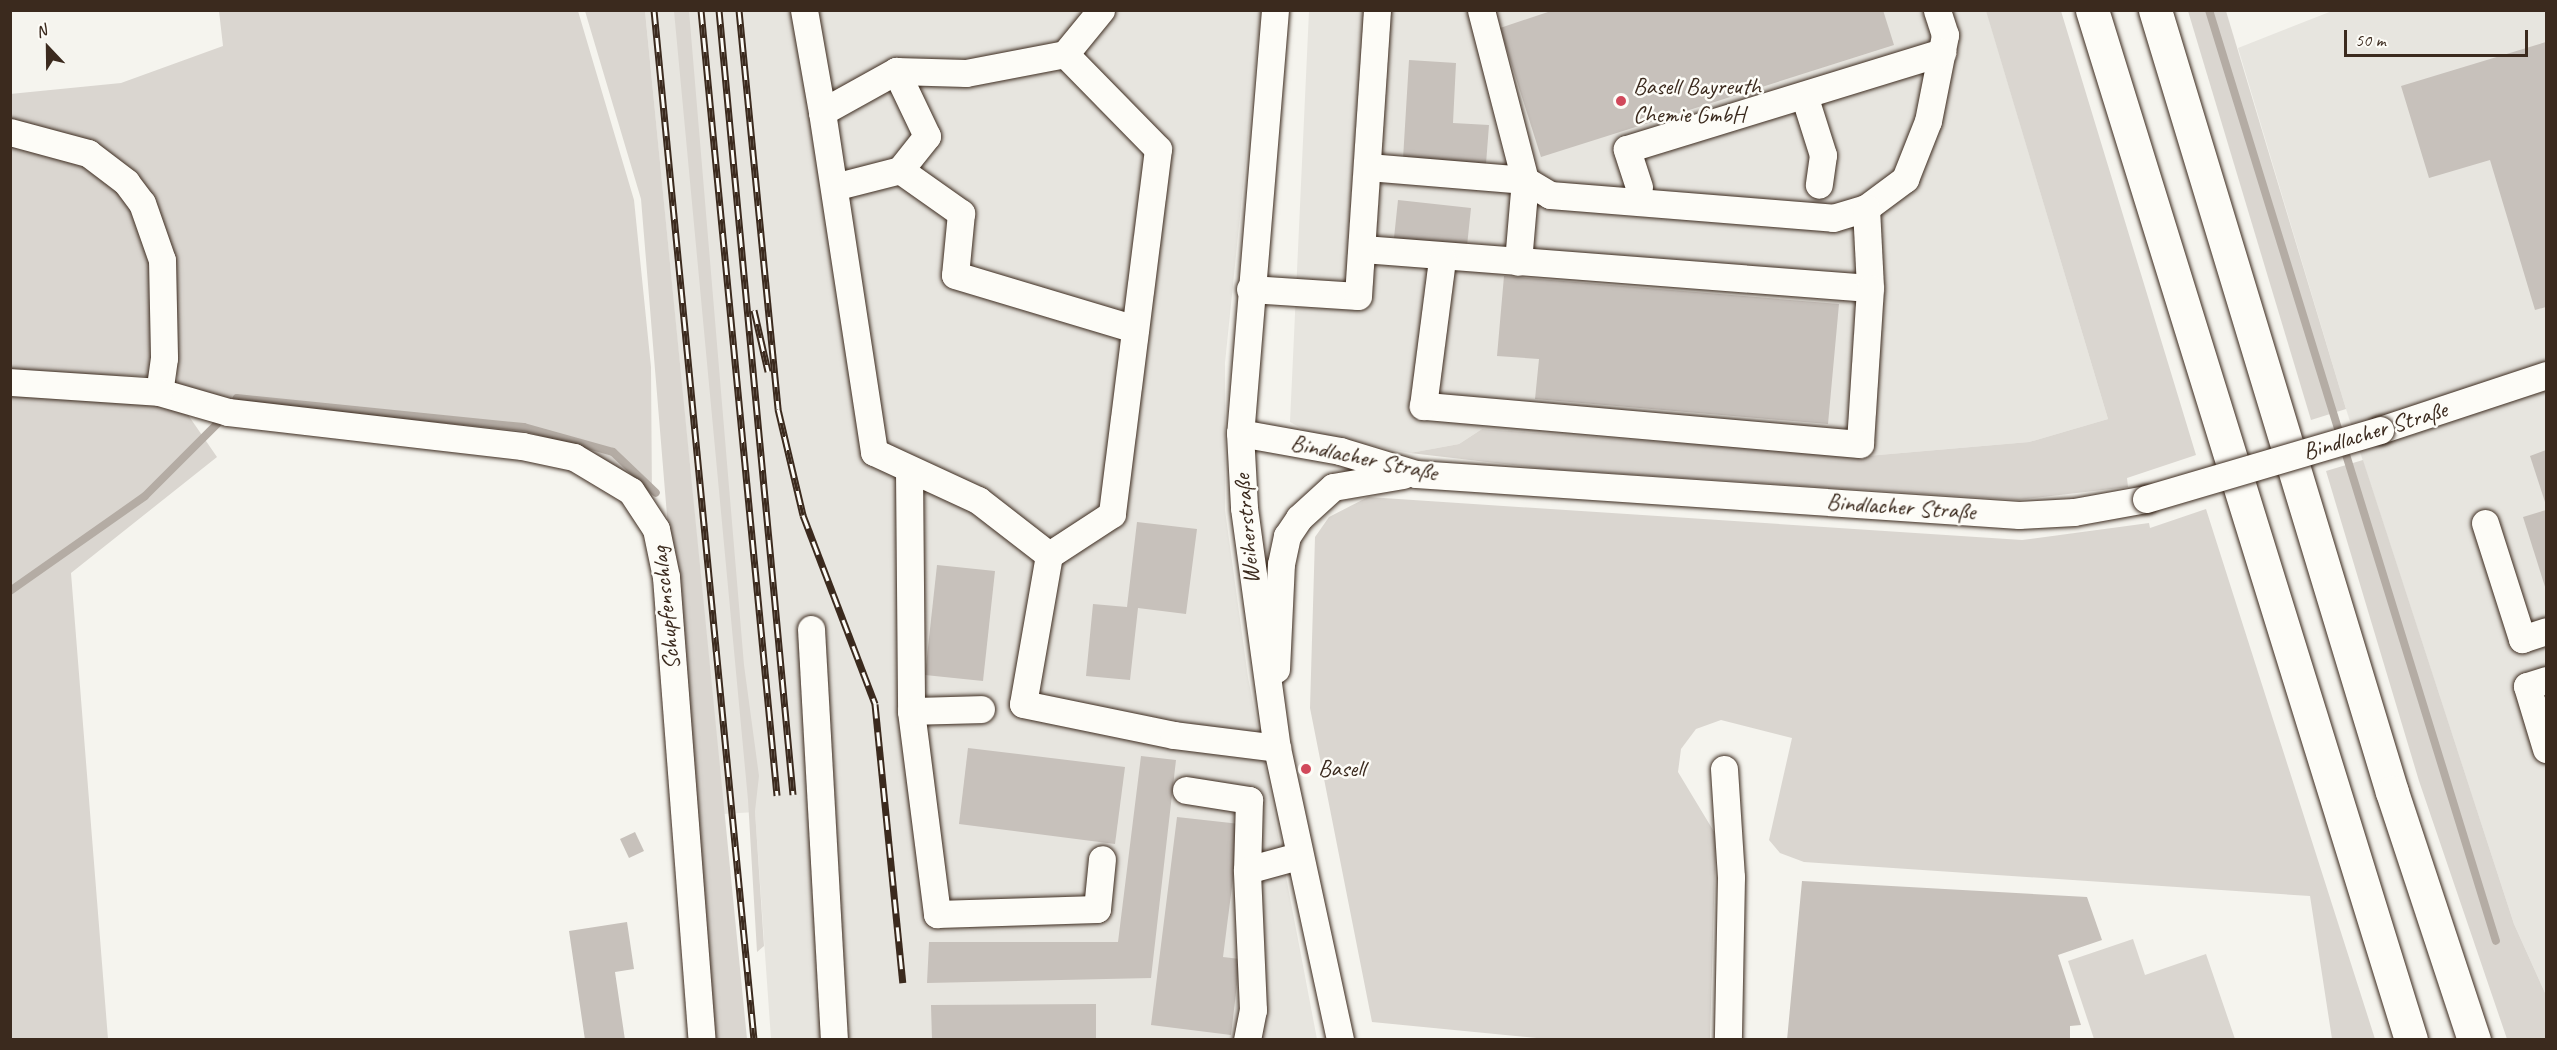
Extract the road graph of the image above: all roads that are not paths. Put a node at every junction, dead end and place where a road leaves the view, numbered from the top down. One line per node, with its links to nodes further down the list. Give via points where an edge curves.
1 (804, 10): 13 (street)
2 (1101, 10): 10 (street)
3 (1275, 10): 26 (street, Weiherstraße)
4 (1377, 10): 15 (street)
5 (1481, 10): 17 (street)
6 (1937, 10): 9 (street, via 1945,35)
7 (2092, 10): 53 (highway)
8 (2155, 10): 54 (highway, via 2392,792)
9 (1942, 52): 12 (street); 21 (street, via 1928,121 1905,178)
10 (1065, 54): 11 (street, via 966,73); 27 (street, via 1158,149)
11 (896, 71): 13 (street); 16 (street, via 927,136)
12 (1804, 95): 18 (street, via 1823,155); 20 (street, via 1627,149)
13 (822, 112): 19 (street)
14 (10, 132): 30 (street, via 88,153 126,182 142,203 162,261 164,358)
15 (1368, 167): 17 (street); 22 (street)
16 (900, 170): 19 (street); 27 (street, via 961,213 955,275)
17 (1525, 180): 21 (street, via 1561,196 1833,218); 24 (street)
18 (1819, 185)
19 (834, 187): 32 (street, via 874,452)
20 (1639, 187)
21 (1866, 208): 25 (street)
22 (1363, 249): 23 (street); 26 (street, via 1358,296)
23 (1442, 258): 24 (street); 25 (street, via 1423,406 1860,444)
24 (1518, 262): 25 (street)
25 (1870, 288)
26 (1250, 289): 31 (street, Weiherstraße)
27 (1135, 329): 35 (street, via 1112,514)
28 (2547, 375): 33 (street, Bindlacher Straße, bridge, via 2380,430 2146,499 2074,512 1953,512)
29 (10, 382): 30 (street, Schupfenschlag)
30 (159, 392): 48 (street, Schupfenschlag, via 228,412 522,446 574,457 631,491 656,529 666,577)
31 (1240, 433): 33 (street, Bindlacher Straße, via 1340,452); 41 (street, Weiherstraße, via 1251,585)
32 (909, 471): 35 (street, via 978,500); 40 (street)
33 (1416, 474): 41 (street, via 1333,487 1317,496 1287,536 1281,564)
34 (2485, 523): 37 (street, via 2522,639)
35 (1049, 555): 41 (street, via 1023,704 1174,735)
36 (811, 629): 49 (street)
37 (2547, 631)
38 (2547, 680): 42 (street, via 2527,686)
39 (981, 709): 40 (street)
40 (911, 711): 46 (street, via 938,914 1097,909)
41 (1275, 738): 45 (street, Weiherstraße)
42 (2547, 749)
43 (1724, 769): 52 (street, via 1731,877)
44 (1186, 790): 47 (street, via 1249,800)
45 (1298, 856): 47 (street); 51 (street, Weiherstraße)
46 (1102, 859)
47 (1247, 870): 50 (street, via 1253,1010)
48 (702, 1040)
49 (834, 1040)
50 (1247, 1040)
51 (1340, 1040)
52 (1728, 1040)
53 (2411, 1040)
54 (2474, 1040)

